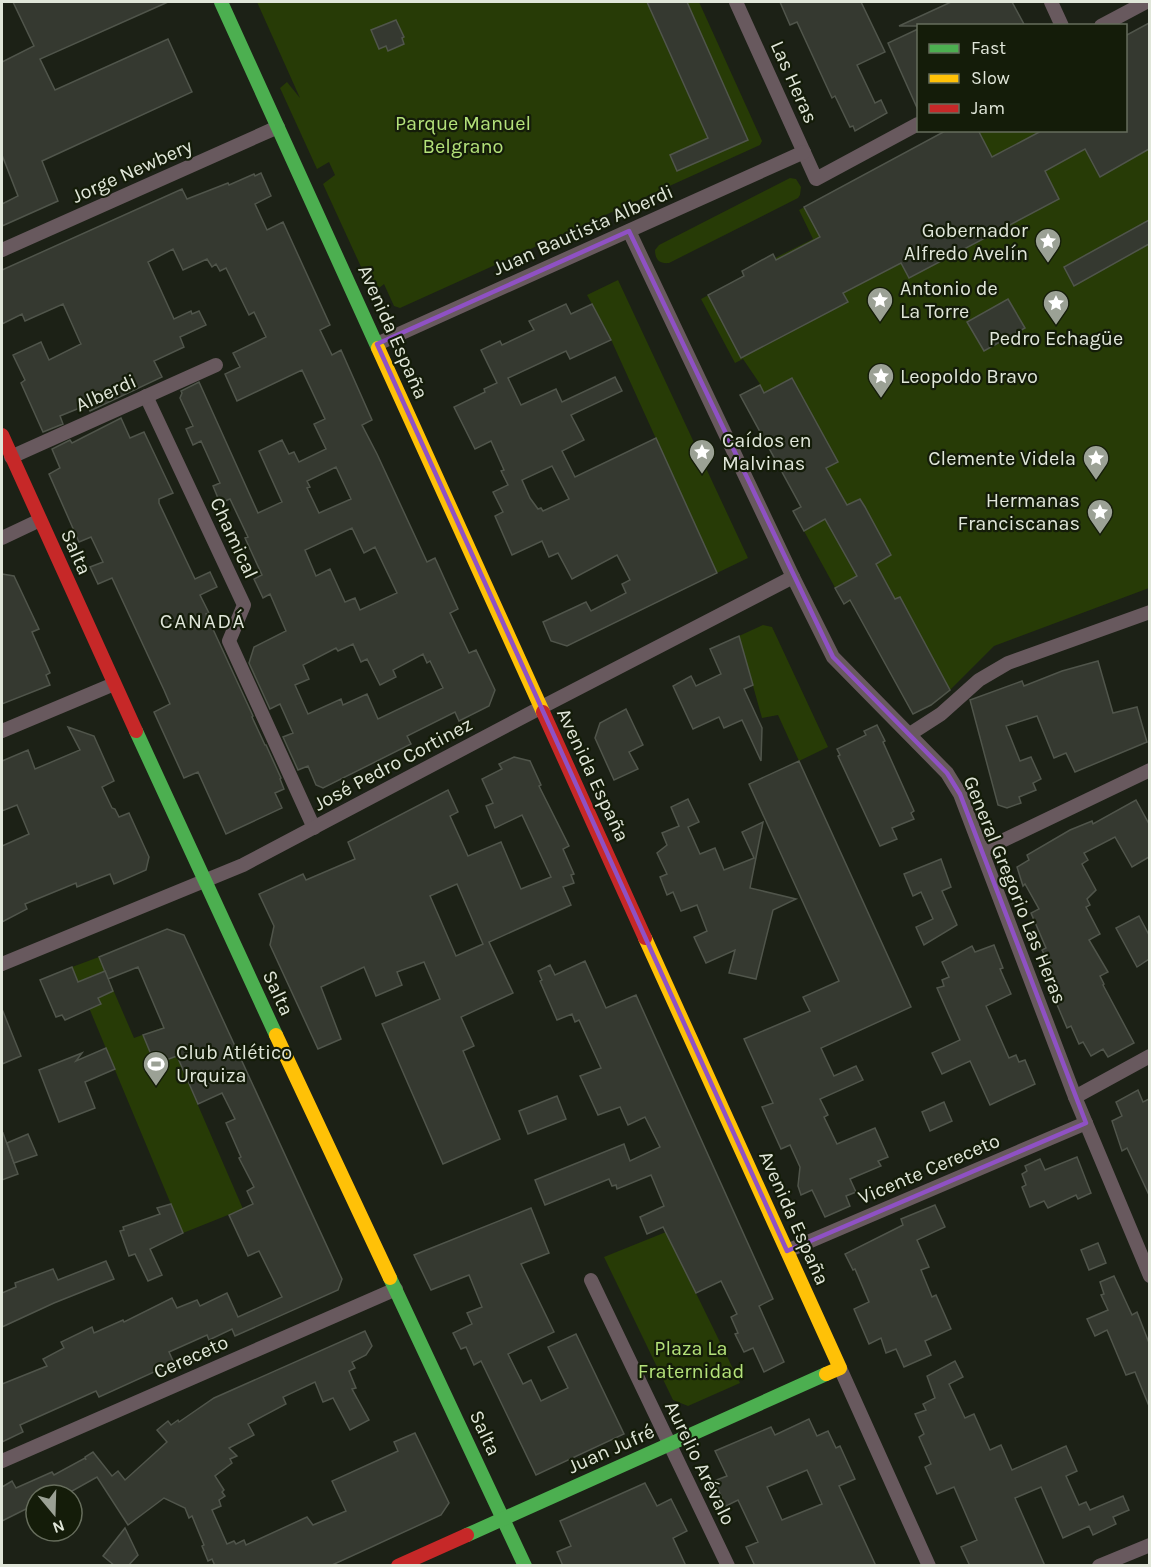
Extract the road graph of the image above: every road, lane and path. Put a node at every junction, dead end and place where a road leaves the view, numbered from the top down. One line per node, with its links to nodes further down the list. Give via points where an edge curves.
1 (221, 2): 8 (main road, Avenida España)
2 (736, 2): 9 (street, Las Heras)
3 (1051, 2): 5 (street)
4 (1146, 2): 6 (street)
5 (1061, 24)
6 (1105, 24)
7 (917, 125): 9 (street, Las Heras, via 816,179)
8 (278, 127): 11 (street, Jorge Newbery); 12 (main road, Avenida España)
9 (804, 152): 10 (street, Juan Bautista Alberdi)
10 (629, 231): 12 (street, Juan Bautista Alberdi); 19 (street, General Gregorio Las Heras)
11 (2, 250)
12 (377, 344): 22 (main road, Avenida España)
13 (216, 365): 14 (street, Alberdi)
14 (147, 396): 16 (street, Alberdi); 26 (street, Chamical, via 244,604 229,641)
15 (2, 435): 16 (main road, Salta)
16 (11, 457): 17 (main road, Salta)
17 (40, 520): 18 (street); 21 (main road, Salta)
18 (2, 538)
19 (793, 577): 22 (street, José Pedro Cortinez); 24 (street, General Gregorio Las Heras, via 833,657)
20 (1149, 612): 24 (street, via 1008,663 979,680 941,714)
21 (114, 684): 23 (street); 28 (main road, Salta)
22 (540, 708): 26 (street, José Pedro Cortinez); 33 (main road, Avenida España)
23 (2, 731)
24 (910, 734): 27 (street, General Gregorio Las Heras, via 947,773)
25 (1149, 770): 27 (street)
26 (314, 828): 28 (street, José Pedro Cortinez)
27 (983, 850): 31 (street, General Gregorio Las Heras)
28 (204, 881): 29 (street, José Pedro Cortinez); 36 (main road, Salta)
29 (2, 964)
30 (1149, 1056): 31 (street)
31 (1075, 1096): 32 (street, General Gregorio Las Heras)
32 (1086, 1123): 33 (street, Vicente Cereceto); 34 (street, General Gregorio Las Heras)
33 (787, 1251): 37 (main road, Avenida España)
34 (1149, 1276)
35 (591, 1280): 38 (street, Aurelio Arévalo)
36 (396, 1289): 39 (street, Cereceto); 40 (main road, Salta)
37 (840, 1368): 38 (main road, Juan Jufré); 45 (street, Avenida España)
38 (670, 1444): 40 (main road, Juan Jufré); 44 (street, Aurelio Arévalo)
39 (2, 1461)
40 (503, 1519): 42 (main road, Juan Jufré); 43 (main road, Salta)
41 (1149, 1545): 46 (street)
42 (398, 1566)
43 (525, 1566)
44 (728, 1566)
45 (929, 1566)
46 (1099, 1566)

